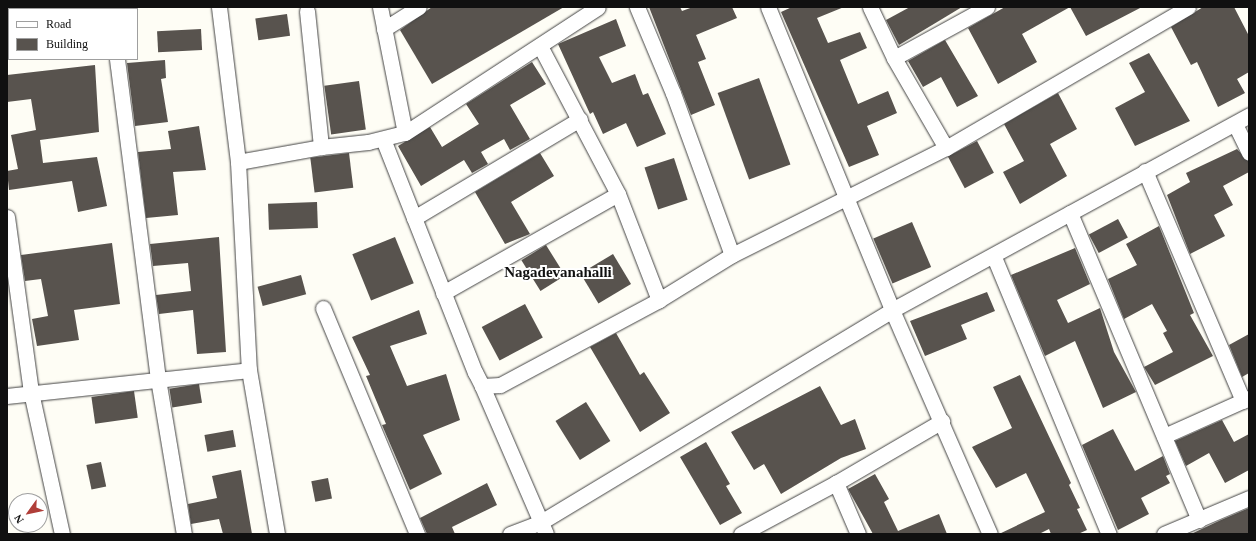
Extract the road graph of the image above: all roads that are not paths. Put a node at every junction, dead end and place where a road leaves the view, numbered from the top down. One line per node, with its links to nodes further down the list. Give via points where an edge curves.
1 (219, 7): 24 (street)
2 (380, 7): 12 (street)
3 (418, 7): 12 (street)
4 (598, 7): 13 (street)
5 (637, 7): 31 (street, via 673,93)
6 (768, 7): 27 (street)
7 (870, 7): 14 (street)
8 (987, 7): 11 (street)
9 (1188, 7): 22 (street)
10 (307, 11): 21 (street)
11 (971, 11): 14 (street)
12 (384, 29): 19 (street)
13 (540, 46): 17 (street); 19 (street)
14 (894, 58): 22 (street)
15 (117, 60): 38 (street)
16 (1249, 115): 18 (street)
17 (580, 119): 26 (street); 30 (street)
18 (1235, 124): 23 (street); 25 (street)
19 (405, 133): 20 (street)
20 (383, 139): 21 (street); 30 (street)
21 (321, 147): 24 (street)
22 (946, 148): 27 (street)
23 (1249, 153)
24 (238, 162): 37 (street)
25 (1146, 171): 28 (street); 42 (street)
26 (618, 194): 33 (street); 34 (street)
27 (846, 197): 31 (street); 36 (street)
28 (1070, 213): 32 (street); 44 (street)
29 (7, 217): 40 (street)
30 (414, 218): 33 (street)
31 (732, 255): 34 (street)
32 (994, 257): 36 (street); 57 (street)
33 (443, 293): 39 (street)
34 (658, 300): 39 (street, via 500,385)
35 (323, 308): 52 (street)
36 (892, 310): 43 (street); 48 (street)
37 (249, 370): 38 (street); 51 (street)
38 (158, 379): 40 (street); 50 (street)
39 (482, 386): 48 (street)
40 (31, 392): 41 (street); 49 (street)
41 (7, 396)
42 (1246, 399): 44 (street)
43 (942, 421): 45 (street); 56 (street)
44 (1164, 436): 47 (street)
45 (836, 483): 54 (street); 55 (street)
46 (1249, 498): 47 (street)
47 (1199, 520): 58 (street)
48 (544, 528): 53 (street)
49 (62, 534)
50 (184, 534)
51 (277, 534)
52 (417, 534)
53 (510, 534)
54 (741, 534)
55 (858, 534)
56 (990, 534)
57 (1109, 534)
58 (1164, 534)

